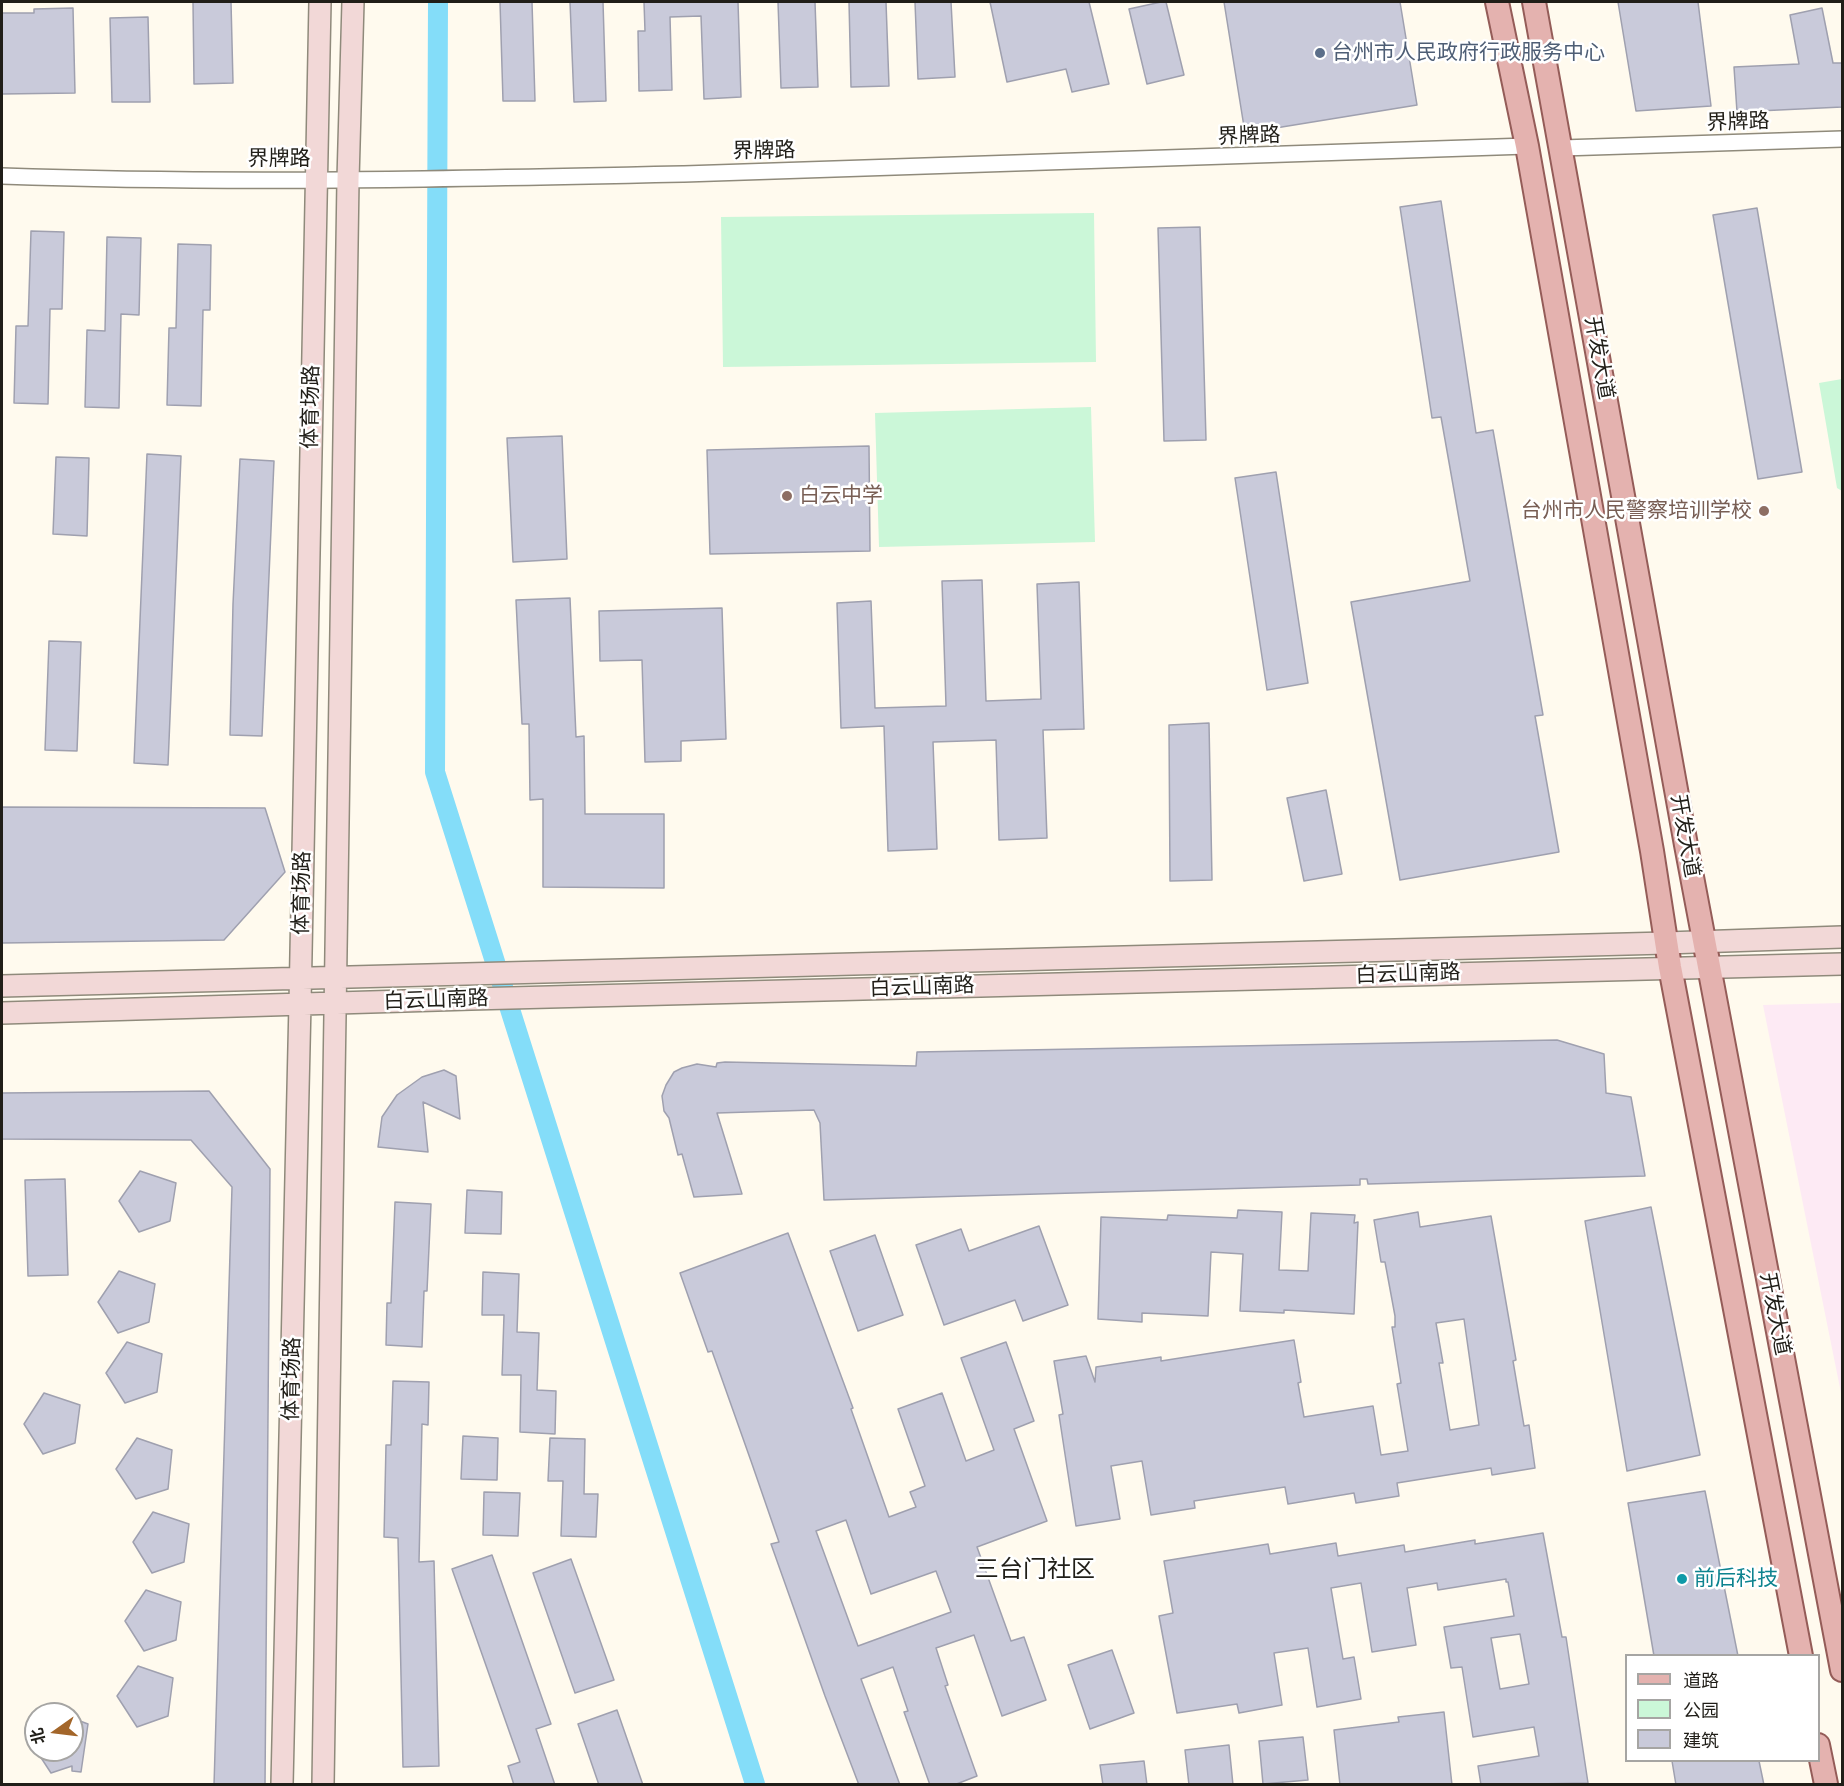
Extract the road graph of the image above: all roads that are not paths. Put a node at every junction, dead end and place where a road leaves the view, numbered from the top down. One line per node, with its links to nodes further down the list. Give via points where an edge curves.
1 (320, 2): 9 (main road, 体育场路)
2 (353, 2): 10 (main road, 体育场路)
3 (1497, 2): 6 (main road, 开发大道)
4 (1534, 2): 7 (main road, 开发大道)
5 (1842, 139): 7 (street, 界牌路)
6 (1527, 146): 10 (street, 界牌路, via 1023,166); 13 (main road, 开发大道)
7 (1562, 148): 12 (main road, 开发大道)
8 (2, 176): 9 (street, 界牌路)
9 (316, 180): 10 (street, 界牌路); 18 (main road, 体育场路)
10 (348, 180): 17 (main road, 体育场路)
11 (1842, 937): 12 (main road, 白云山南路)
12 (1705, 942): 13 (main road, 白云山南路); 15 (main road, 开发大道)
13 (1666, 943): 16 (main road, 开发大道); 17 (main road, 白云山南路)
14 (1842, 964): 15 (main road, 白云山南路)
15 (1709, 966): 16 (main road, 白云山南路); 24 (main road, 开发大道)
16 (1670, 967): 20 (main road, 白云山南路); 23 (main road, 开发大道)
17 (335, 977): 18 (main road, 白云山南路); 20 (main road, 体育场路)
18 (300, 978): 19 (main road, 白云山南路); 21 (main road, 体育场路)
19 (2, 986)
20 (335, 1002): 21 (main road, 白云山南路); 27 (main road, 体育场路)
21 (300, 1004): 22 (main road, 白云山南路); 26 (main road, 体育场路)
22 (2, 1013)
23 (1802, 1654)
24 (1842, 1670)
25 (1820, 1754): 28 (main road)
26 (282, 1785)
27 (323, 1785)
28 (1826, 1785)

